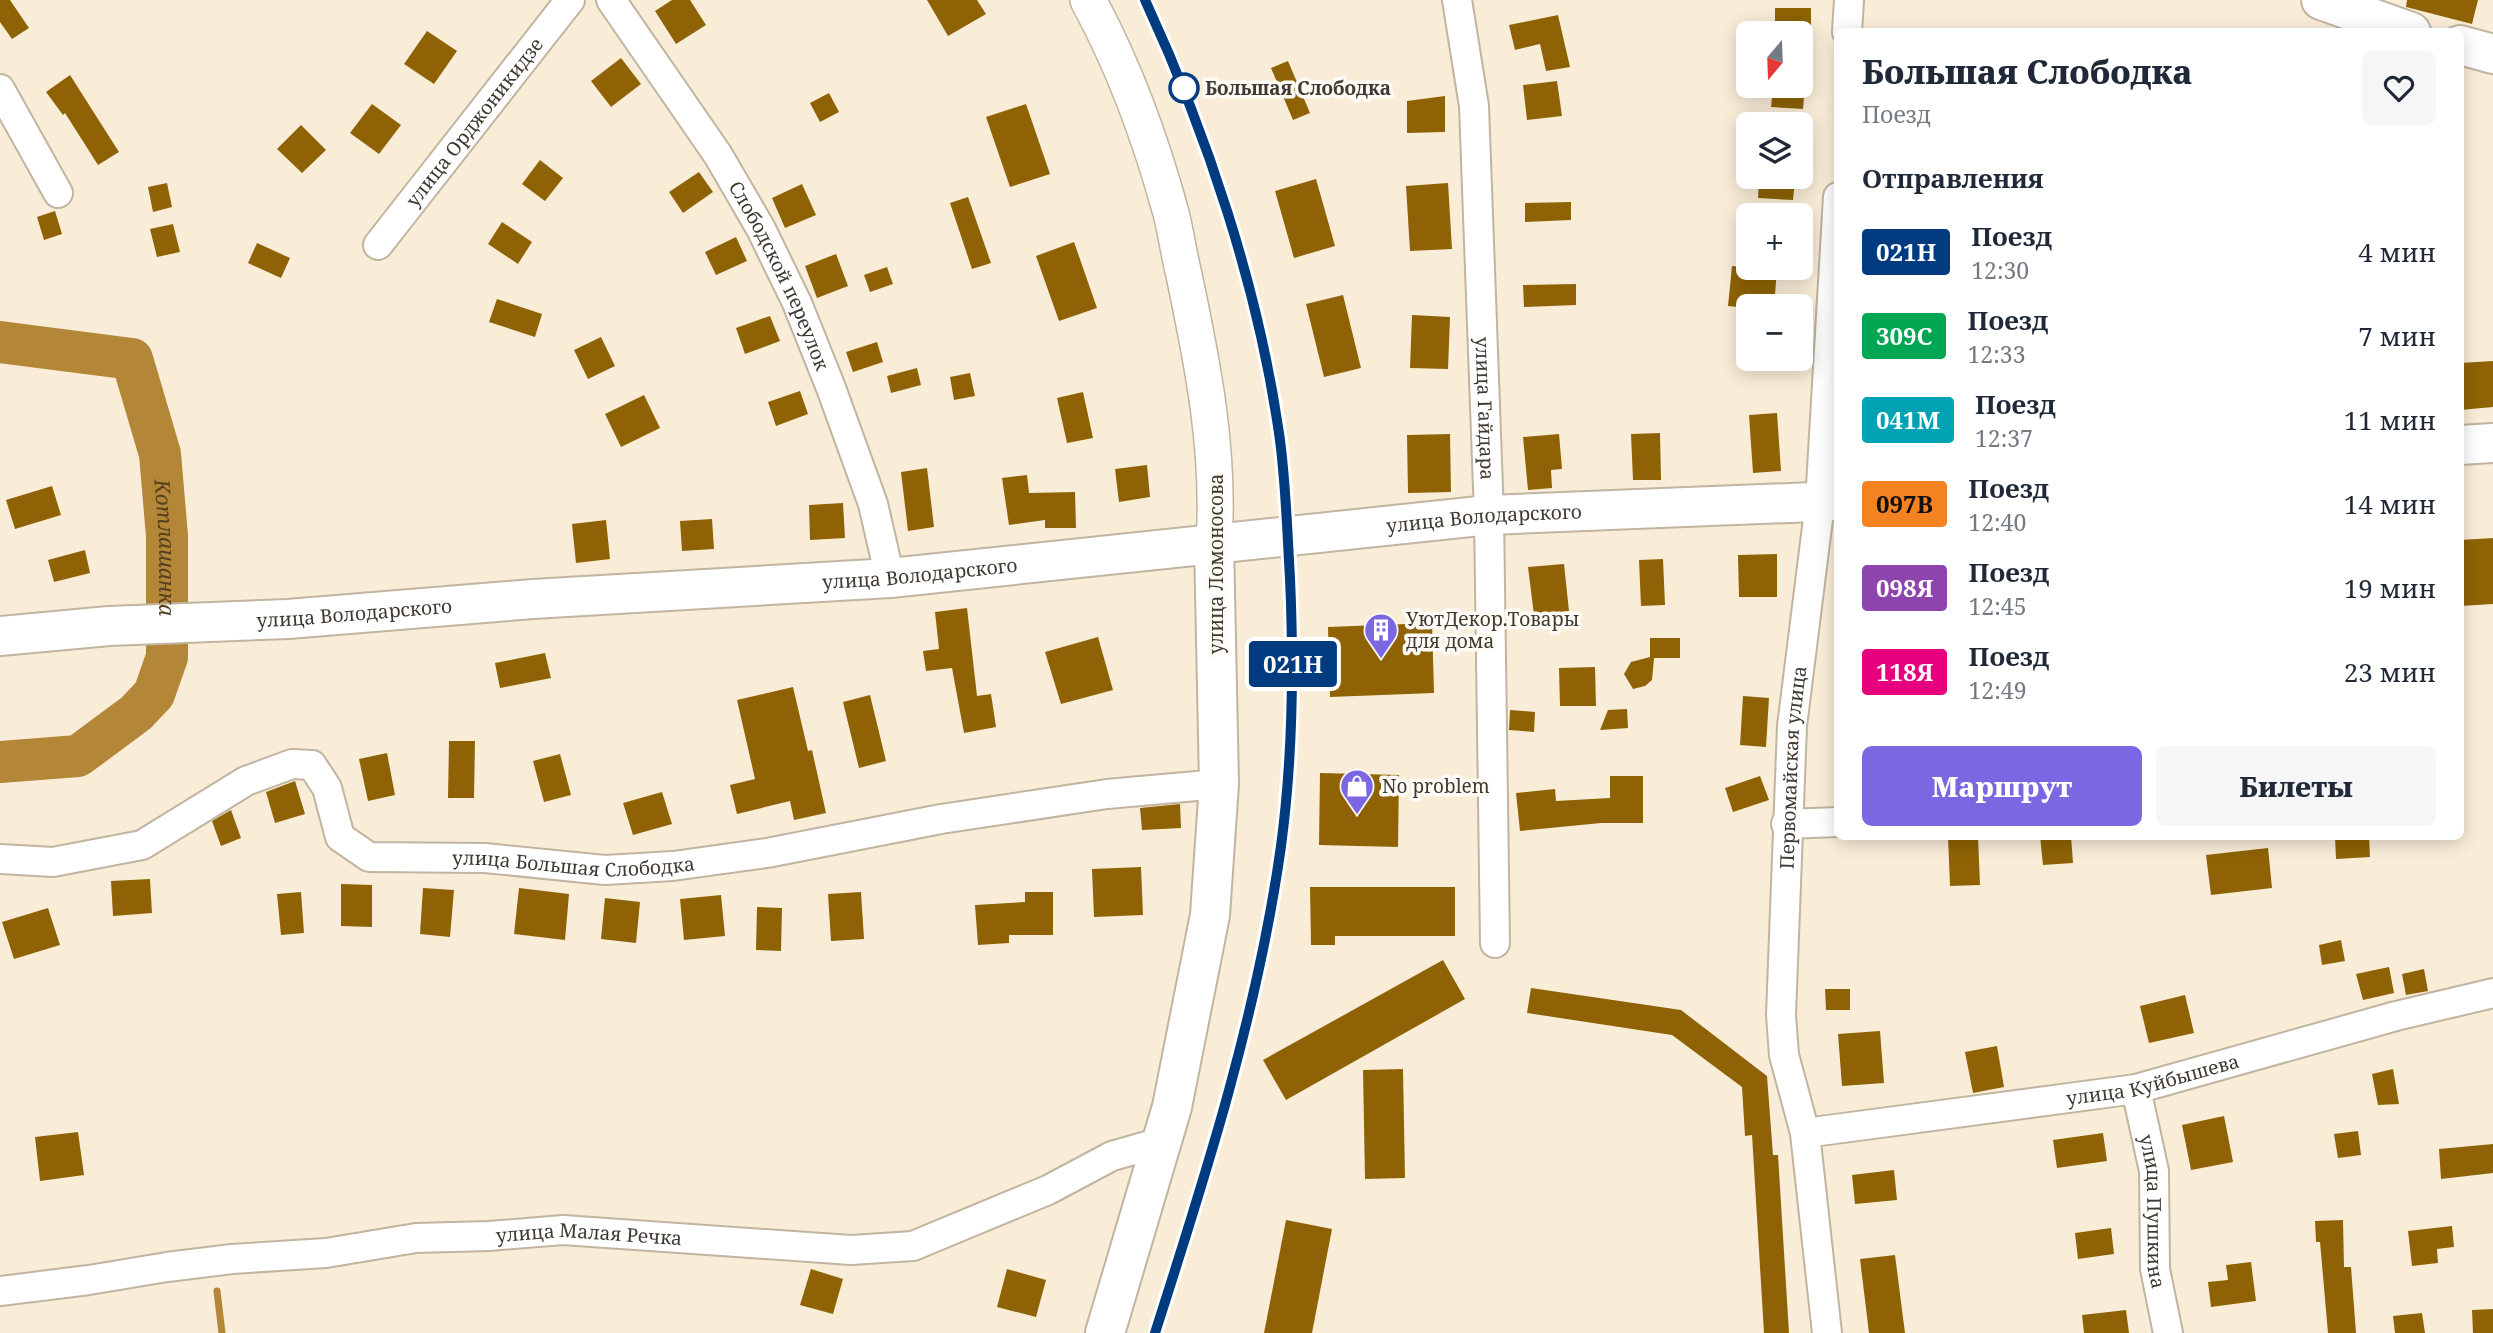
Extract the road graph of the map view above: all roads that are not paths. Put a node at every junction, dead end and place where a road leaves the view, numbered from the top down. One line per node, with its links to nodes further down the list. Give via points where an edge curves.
1 (570, 0): 13 (street, улица Орджоникидзе)
2 (611, 0): 20 (street, Слободской переулок, via 718,155 797,303 873,504)
3 (1088, 0): 19 (street, улица Ломоносова, via 1130,92 1171,214 1209,404 1216,478)
4 (1457, 0): 18 (street, улица Гайдара, via 1474,106)
5 (1849, 0): 7 (street)
6 (2321, 0): 8 (main road)
7 (1847, 28)
8 (2400, 28)
9 (2464, 46): 10 (main road)
10 (2493, 54)
11 (0, 89): 12 (street)
12 (58, 193)
13 (379, 245)
14 (1834, 333): 17 (street, Первомайская улица)
15 (2493, 443): 16 (main road)
16 (2464, 445)
17 (1829, 502): 18 (main road, улица Володарского); 24 (street, Первомайская улица, via 1792,726)
18 (1489, 515): 19 (main road, улица Володарского); 26 (street, улица Гайдара)
19 (1214, 543): 20 (main road, улица Володарского); 22 (main road, улица Ломоносова)
20 (890, 578): 21 (main road, улица Володарского)
21 (0, 636)
22 (1219, 784): 25 (street, улица Большая Слободка, via 1107,794 941,819 767,853 605,870 485,858 369,857 340,837 327,788 312,765 292,764 246,781 142,845 53,862); 30 (main road, улица Ломоносова, via 1210,915 1178,1081)
23 (1834, 822): 24 (street)
24 (1786, 824): 29 (street, Первомайская улица, via 1781,1015 1784,1055)
25 (0, 859)
26 (1495, 943)
27 (2493, 993): 28 (street, улица Куйбышева)
28 (2136, 1089): 29 (street, улица Куйбышева); 34 (street, улица Пушкина, via 2154,1171 2155,1269)
29 (1805, 1133): 33 (street, Первомайская улица)
30 (1161, 1142): 31 (street, улица Малая Речка, via 1112,1156 1048,1190 913,1246 850,1250 563,1230 416,1238 326,1253 232,1259); 32 (main road, улица Ломоносова)
31 (0, 1291)
32 (1105, 1333)
33 (1827, 1333)
34 (2168, 1333)

